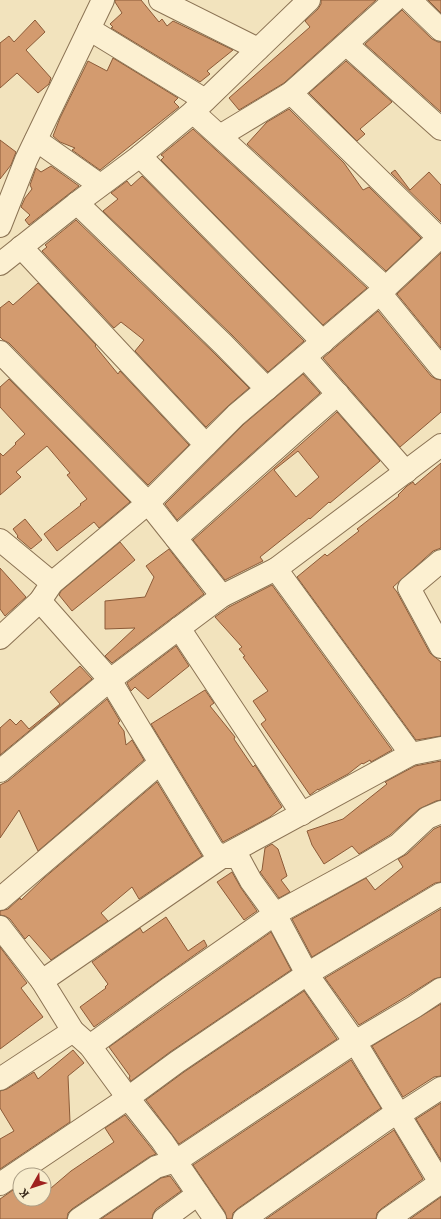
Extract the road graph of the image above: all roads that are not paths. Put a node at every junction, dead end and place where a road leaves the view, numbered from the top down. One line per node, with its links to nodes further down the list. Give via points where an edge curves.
1 (103, 0): 7 (street)
2 (160, 0): 6 (street)
3 (309, 0): 10 (street)
4 (395, 0): 9 (street)
5 (410, 0): 8 (street)
6 (194, 7): 10 (street)
7 (89, 29): 12 (street); 15 (street)
8 (441, 30)
9 (346, 44): 11 (street); 13 (street)
10 (258, 49): 12 (street)
11 (291, 93): 14 (street); 20 (street)
12 (199, 106): 14 (street); 16 (street)
13 (441, 130)
14 (220, 136): 23 (street)
15 (36, 140): 17 (street); 19 (street)
16 (140, 156): 17 (street); 24 (street)
17 (100, 185): 18 (street)
18 (77, 204): 21 (street); 28 (street)
19 (0, 226)
20 (440, 237): 23 (street)
21 (21, 247): 22 (street); 30 (street)
22 (0, 264)
23 (383, 290): 24 (street); 27 (street)
24 (323, 342): 26 (street)
25 (0, 352): 33 (street)
26 (305, 357): 28 (street); 29 (street)
27 (439, 361)
28 (267, 389): 30 (street)
29 (338, 394): 32 (street); 34 (street)
30 (206, 445): 33 (street)
31 (441, 445): 32 (street)
32 (406, 472): 37 (street)
33 (148, 503): 34 (street); 38 (street)
34 (176, 538): 39 (street)
35 (0, 540): 38 (street)
36 (441, 561): 42 (street, via 409,588)
37 (276, 569): 39 (street); 45 (street)
38 (46, 592): 41 (street); 43 (street)
39 (222, 596): 40 (street)
40 (179, 628): 43 (street); 49 (street)
41 (0, 638)
42 (441, 647)
43 (110, 680): 46 (street); 47 (street)
44 (441, 748): 45 (street)
45 (411, 754): 49 (street)
46 (160, 763): 50 (street, via 213,850); 52 (street)
47 (0, 771)
48 (441, 812): 53 (street, via 427,818 398,845)
49 (302, 814): 50 (street)
50 (222, 857): 53 (street, via 238,857 251,881); 56 (street)
51 (441, 894): 55 (street)
52 (0, 899)
53 (275, 914): 55 (street); 60 (street)
54 (0, 927): 56 (street)
55 (307, 974): 59 (street); 63 (street)
56 (42, 981): 58 (street)
57 (441, 989): 59 (street)
58 (73, 1031): 60 (street); 61 (street)
59 (355, 1042): 64 (street); 65 (street)
60 (90, 1046): 63 (street)
61 (0, 1078)
62 (441, 1088): 64 (street)
63 (128, 1098): 65 (street); 67 (street)
64 (398, 1114): 66 (street); 72 (street)
65 (176, 1161): 68 (street); 69 (street, via 156,1167)
66 (441, 1183): 73 (street)
67 (0, 1184)
68 (198, 1194): 70 (street); 71 (street)
69 (79, 1219)
70 (164, 1219)
71 (215, 1219)
72 (244, 1219)
73 (388, 1219)

